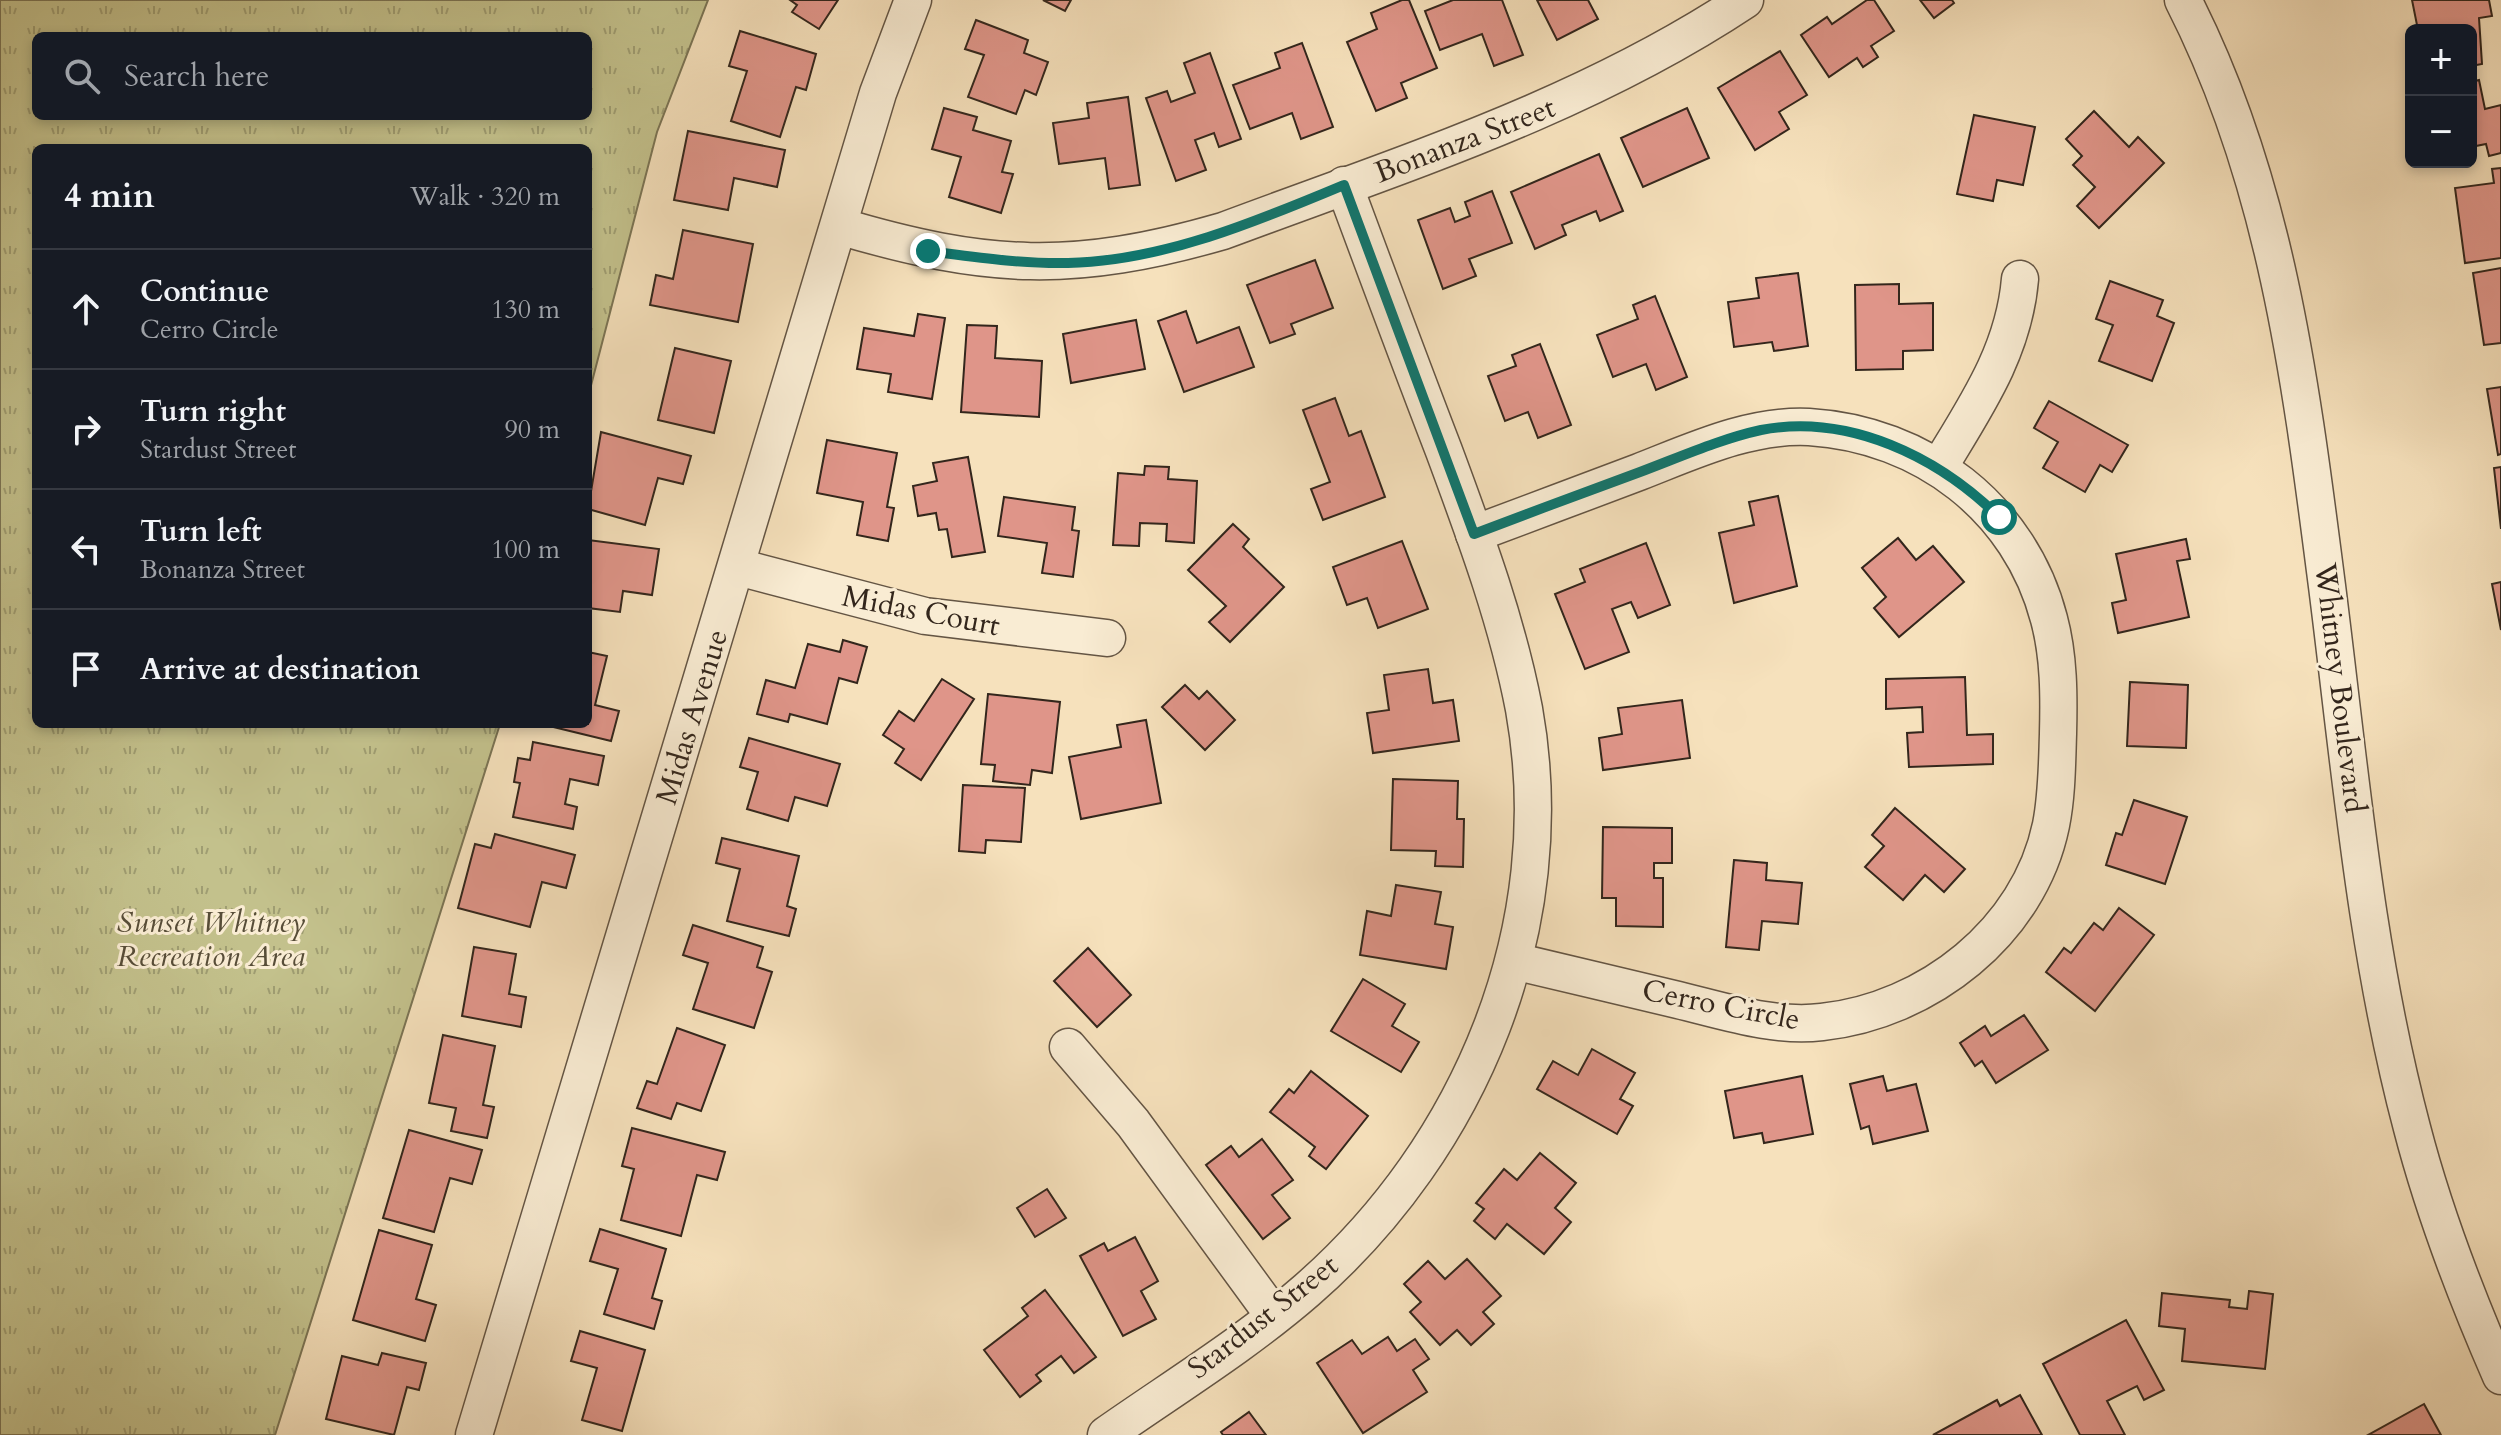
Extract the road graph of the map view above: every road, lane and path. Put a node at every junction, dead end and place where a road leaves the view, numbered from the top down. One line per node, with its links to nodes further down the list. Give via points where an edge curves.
1 (913, 0): 5 (street, Midas Avenue, via 893,46)
2 (1745, 0): 4 (street, Bonanza Street, via 1634,68 1563,102)
3 (2183, 0): 14 (street, Whitney Boulevard, via 2248,155 2270,231 2300,378 2369,912 2392,1043 2430,1194)
4 (1344, 185): 5 (street, Bonanza Street, via 1188,241 1130,256 1071,263 928,251); 8 (street, Stardust Street)
5 (839, 226): 9 (street, Midas Avenue)
6 (2020, 279): 7 (street, via 2018,307 1996,374)
7 (1939, 467): 8 (street, Cerro Circle, via 1898,446 1848,433 1808,427 1763,430); 11 (street, Cerro Circle, via 1999,517 2020,548 2049,619 2055,655 2058,741 2051,828 2038,867 1993,935 1933,985 1855,1018 1816,1023 1726,1012)
8 (1474, 534): 11 (street, Stardust Street, via 1524,710 1532,787 1527,905)
9 (738, 567): 10 (street, Midas Court, via 925,616); 15 (street, Midas Avenue)
10 (1107, 638)
11 (1514, 961): 13 (street, Stardust Street, via 1476,1069 1446,1122 1374,1221 1317,1281)
12 (1068, 1047): 13 (street, via 1133,1123)
13 (1274, 1316): 16 (street, Stardust Street)
14 (2501, 1376)
15 (474, 1435)
16 (1106, 1435)

